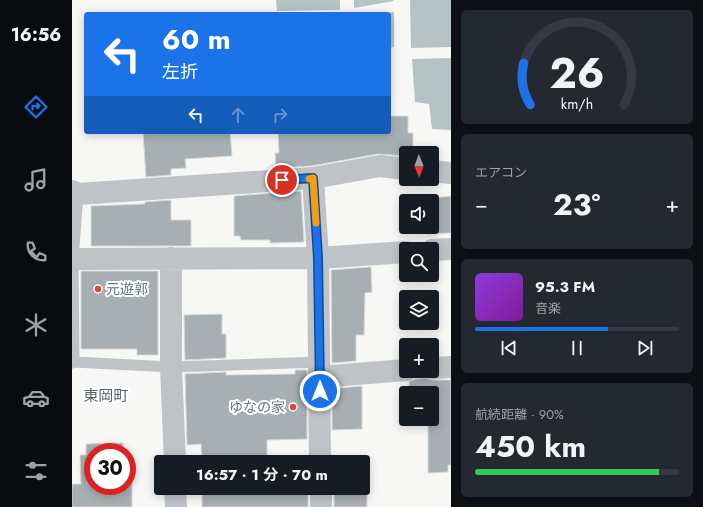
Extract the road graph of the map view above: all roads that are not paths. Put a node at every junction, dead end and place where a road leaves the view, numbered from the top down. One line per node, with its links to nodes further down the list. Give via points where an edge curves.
1 (399, 168): 4 (street, via 380,166)
2 (439, 172): 3 (street)
3 (451, 173)
4 (313, 178): 5 (street); 11 (street)
5 (75, 192): 9 (lane)
6 (451, 249): 7 (street)
7 (439, 250)
8 (399, 252): 11 (street)
9 (73, 258): 10 (street); 12 (lane)
10 (171, 258): 11 (street); 13 (street)
11 (318, 258): 16 (street)
12 (73, 362): 13 (lane)
13 (171, 367): 16 (lane); 18 (street)
14 (451, 367): 15 (street)
15 (439, 368)
16 (319, 369): 17 (street); 19 (street)
17 (399, 370)
18 (174, 455)
19 (320, 455)
20 (175, 495): 22 (street)
21 (321, 495): 23 (street)
22 (176, 507)
23 (321, 507)

